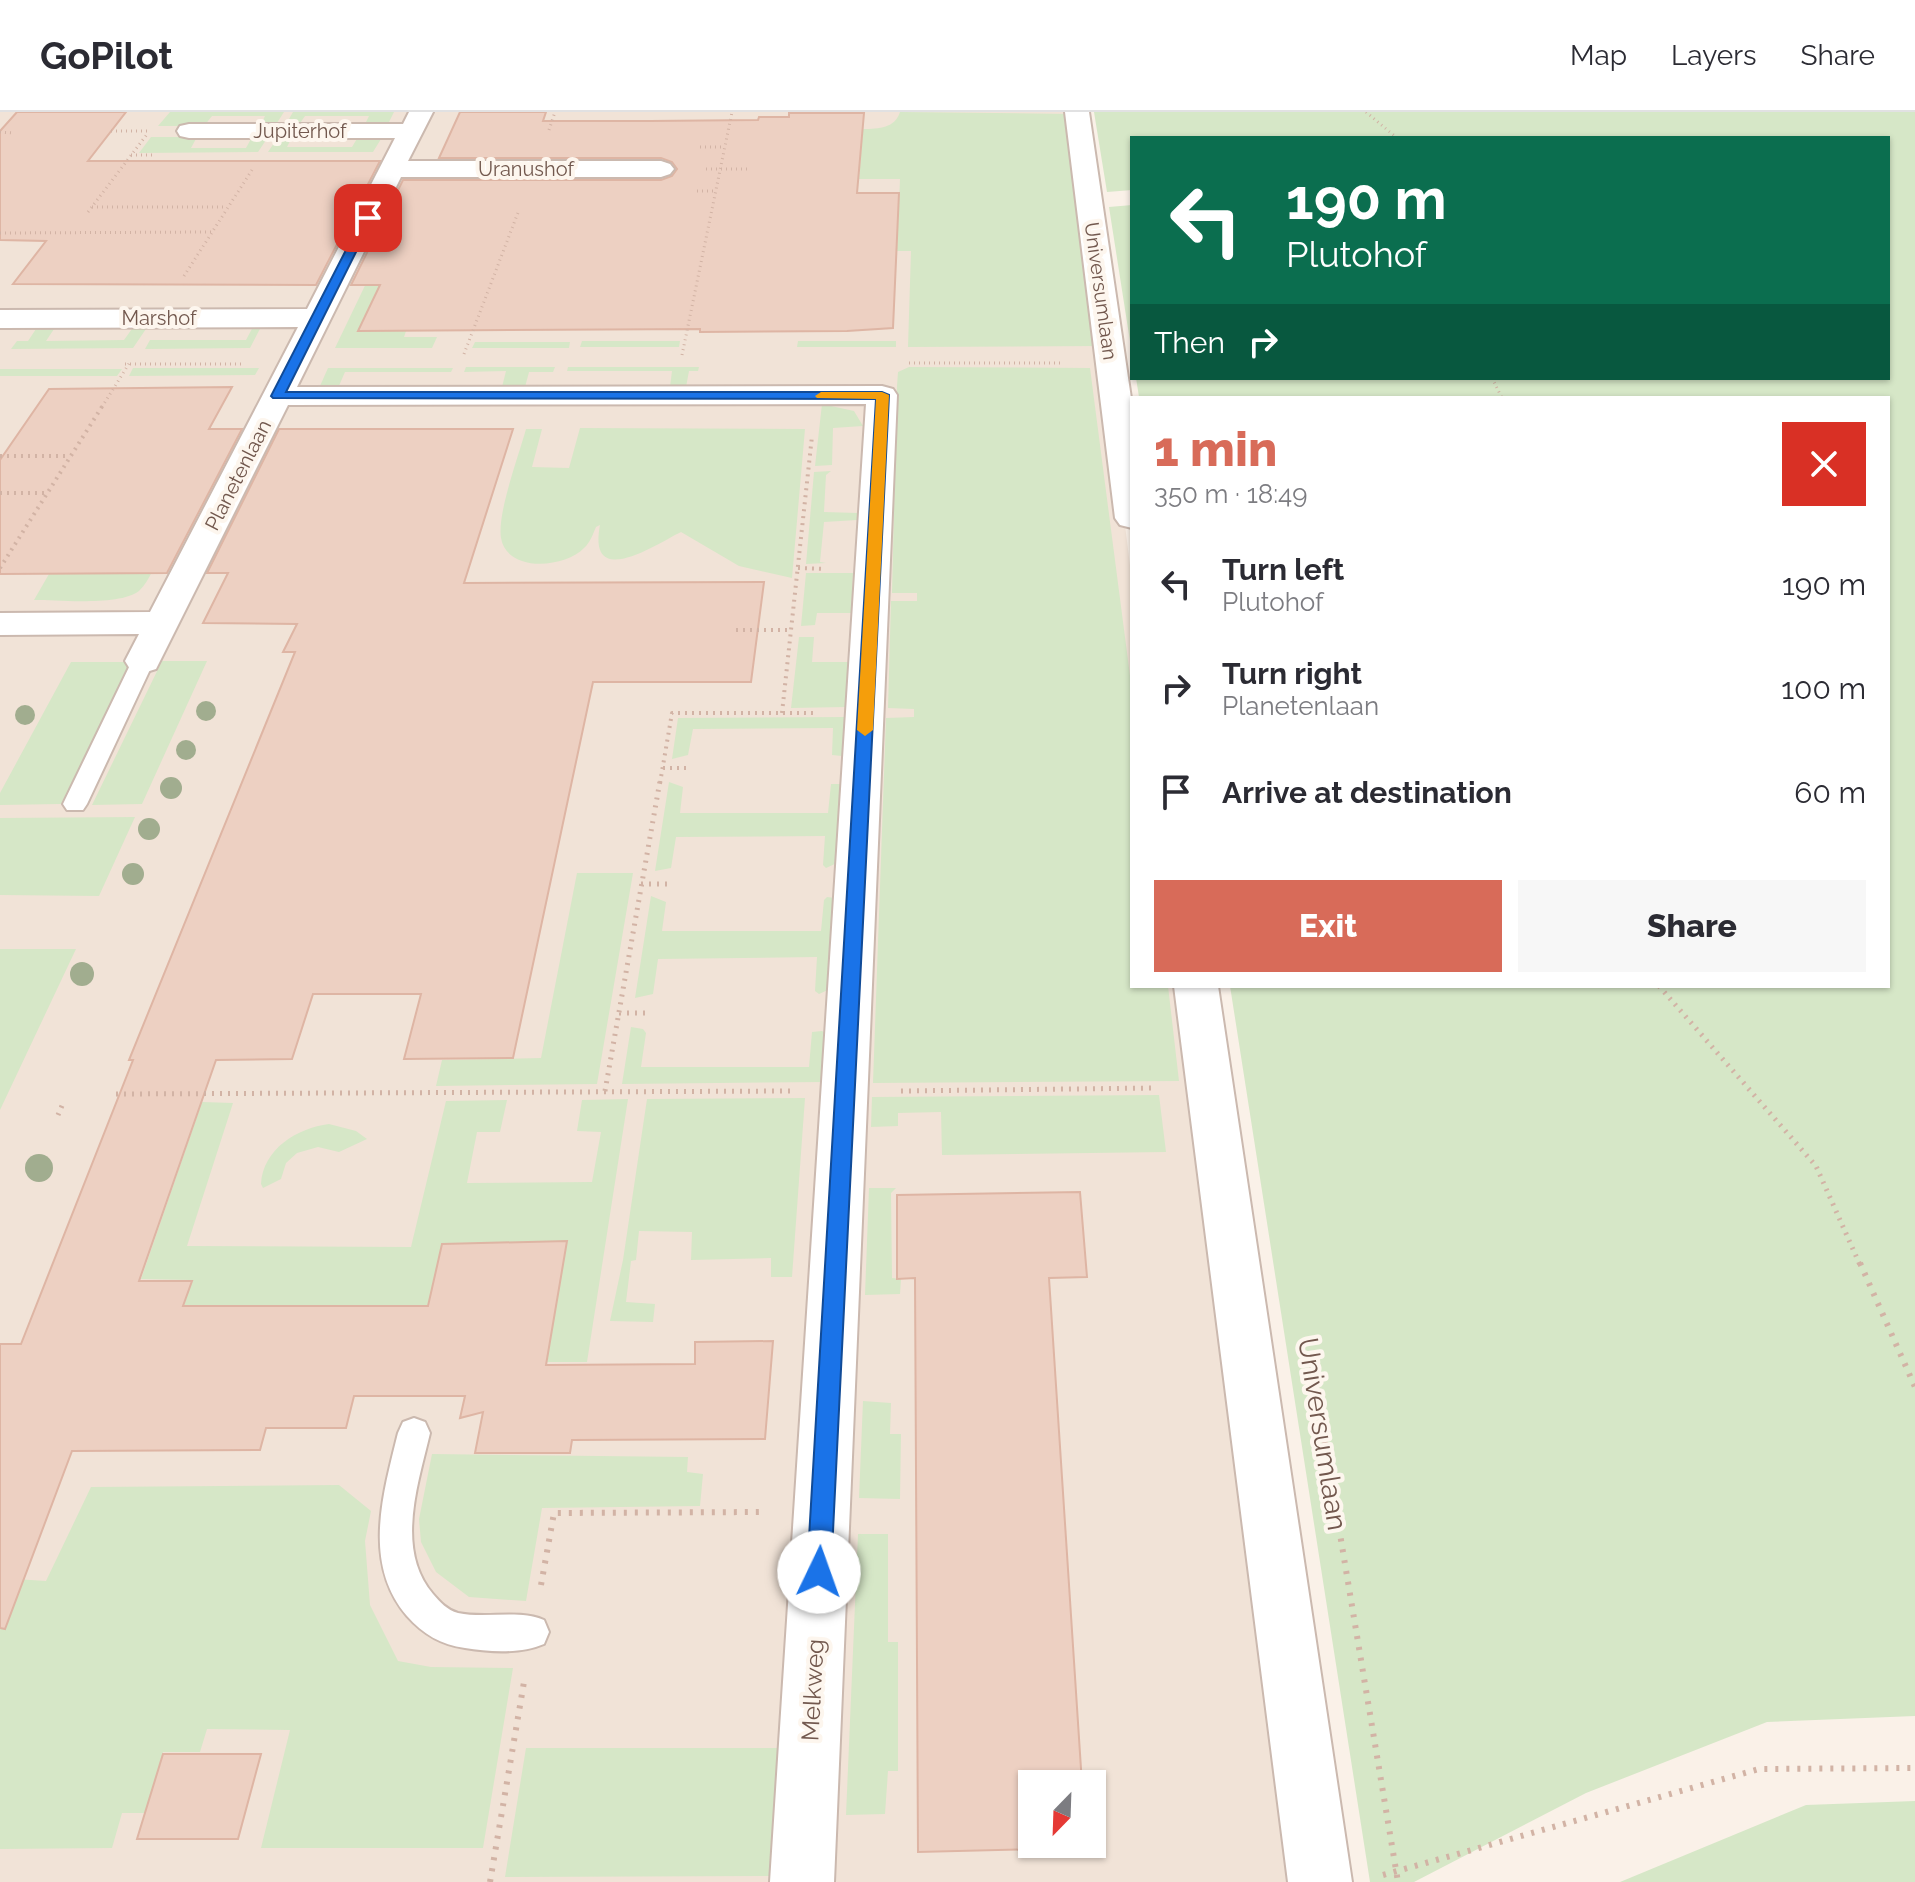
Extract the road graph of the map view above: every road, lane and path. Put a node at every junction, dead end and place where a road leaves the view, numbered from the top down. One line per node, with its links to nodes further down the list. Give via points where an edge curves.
1 (555, 112): 12 (path)
2 (732, 112): 21 (path)
3 (1077, 112): 29 (street, Universumlaan)
4 (1366, 112): 10 (path)
5 (156, 122): 14 (path)
6 (416, 122): 7 (street, Jupiterhof); 11 (street, Planetenlaan)
7 (189, 131)
8 (0, 132): 9 (path)
9 (13, 133)
10 (1395, 136)
11 (392, 169): 12 (street, Uranushof); 19 (street, Planetenlaan)
12 (534, 169): 13 (street, Uranushof); 22 (path)
13 (661, 169)
14 (92, 207): 15 (path); 16 (path)
15 (228, 207)
16 (88, 212)
17 (212, 232): 18 (path)
18 (0, 233)
19 (317, 318): 20 (street, Marshof); 23 (street, Planetenlaan)
20 (0, 319)
21 (680, 363)
22 (461, 364)
23 (278, 396): 24 (street); 30 (street, Planetenlaan)
24 (817, 396): 33 (path); 36 (street, Melkweg, via 882,395)
25 (0, 456): 26 (path)
26 (70, 456)
27 (0, 493): 28 (path)
28 (47, 493)
29 (1130, 503)
30 (163, 623): 31 (street, via 48,630); 34 (street, Planetenlaan)
31 (0, 624)
32 (736, 630): 33 (path)
33 (791, 630): 35 (path)
34 (143, 661): 39 (lane)
35 (782, 713): 36 (path); 37 (path, via 672,713)
36 (866, 713): 48 (street, Melkweg)
37 (662, 768): 38 (path); 40 (path)
38 (686, 768)
39 (75, 804)
40 (641, 884): 41 (path); 44 (path)
41 (669, 884)
42 (1196, 988): 62 (street)
43 (1661, 988): 53 (path, via 1816,1166)
44 (619, 1013): 45 (path); 47 (path)
45 (650, 1013)
46 (1167, 1088): 48 (path)
47 (605, 1091): 48 (path); 49 (path)
48 (846, 1091): 55 (street, Melkweg)
49 (116, 1094)
50 (64, 1101): 51 (path)
51 (58, 1115)
52 (1308, 1342): 58 (path, Universumlaan)
53 (1915, 1387)
54 (414, 1433): 56 (lane, via 396,1511 395,1542 395,1558 411,1599 440,1624 478,1632)
55 (822, 1512): 56 (path, via 554,1513); 61 (street, Melkweg)
56 (532, 1632): 60 (path)
57 (1915, 1768): 58 (path, via 1759,1769)
58 (1396, 1871): 59 (path); 63 (path, Universumlaan)
59 (1372, 1878)
60 (490, 1882)
61 (802, 1882)
62 (1320, 1882)
63 (1398, 1882)

